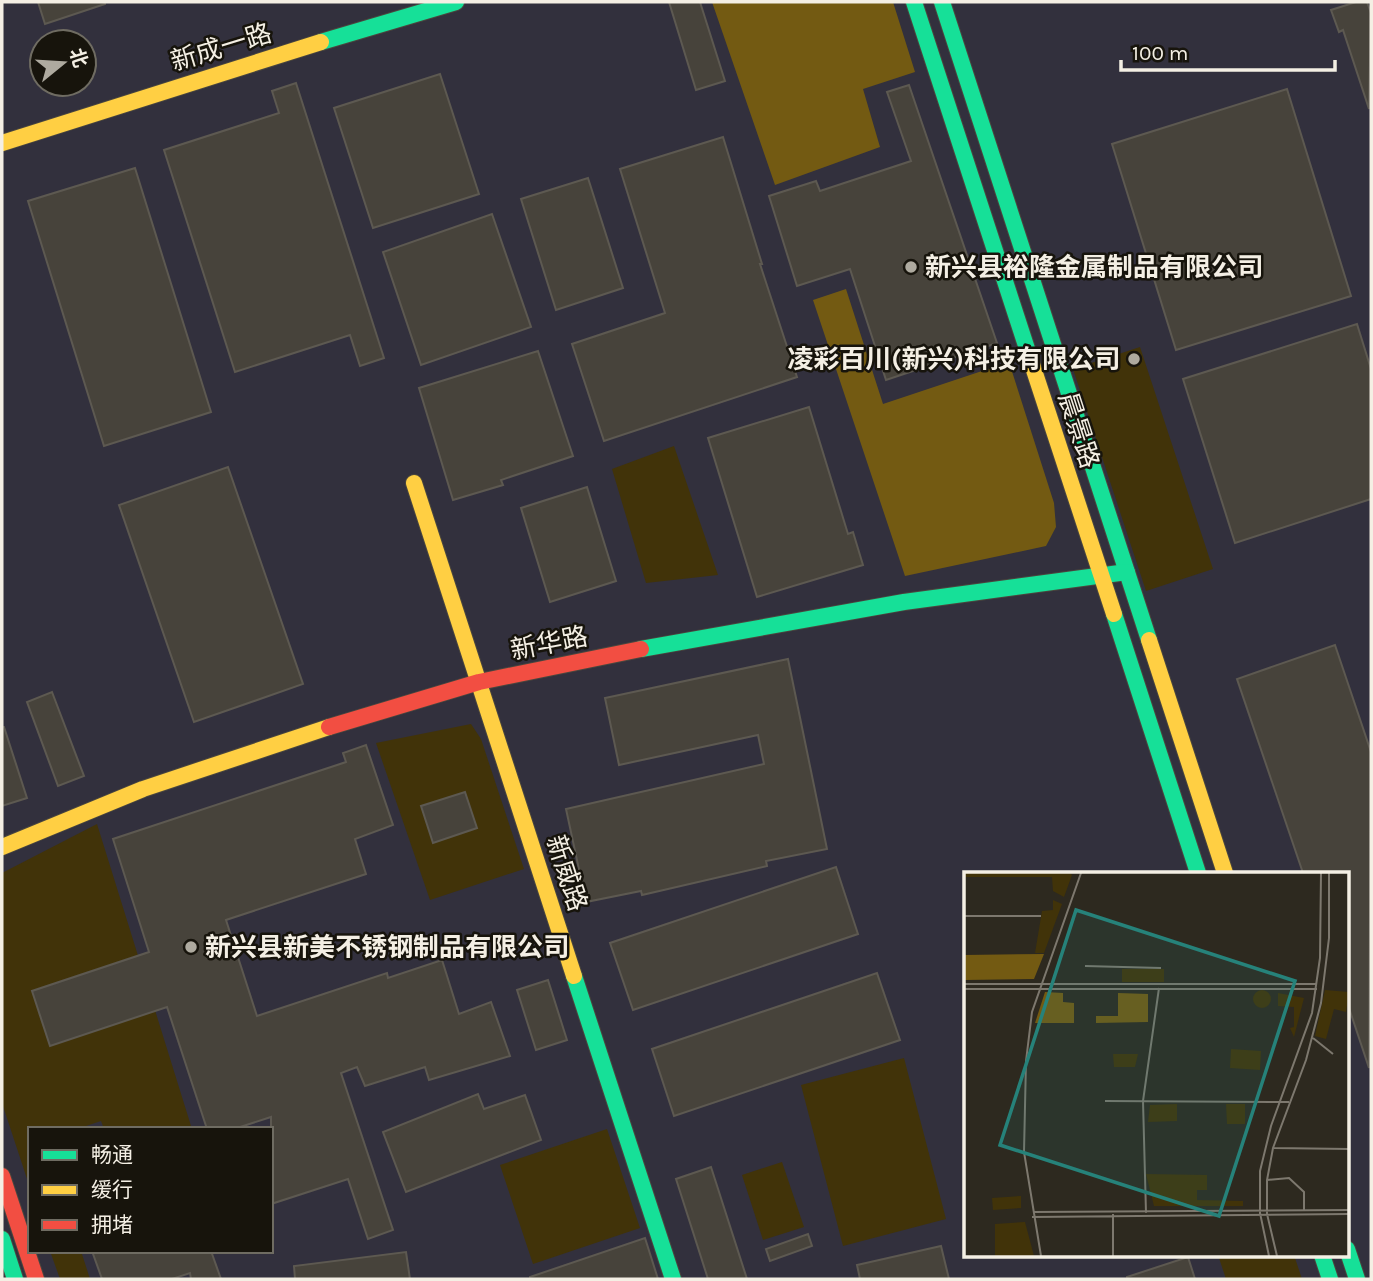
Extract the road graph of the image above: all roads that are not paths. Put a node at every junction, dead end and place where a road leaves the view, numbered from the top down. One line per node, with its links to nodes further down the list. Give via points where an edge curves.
1 (411, 2): 5 (street, 新成一路)
2 (456, 2): 6 (street, 新成一路, via 193,80)
3 (914, 2): 9 (street, 晨景路)
4 (942, 2): 8 (street, 晨景路)
5 (2, 129)
6 (2, 143)
7 (414, 483): 10 (street, 新威路)
8 (1127, 572): 9 (street, 新华路); 13 (street, 晨景路)
9 (1100, 574): 10 (street, 新华路, via 708,636); 12 (street, 晨景路)
10 (479, 682): 11 (street, 新华路, via 143,789); 20 (street, 新威路)
11 (2, 847)
12 (1198, 872)
13 (1225, 872)
14 (2, 1176): 19 (street)
15 (2, 1238): 18 (street)
16 (1348, 1252): 22 (street)
17 (1322, 1256): 21 (street)
18 (15, 1279)
19 (36, 1279)
20 (673, 1279)
21 (1330, 1279)
22 (1357, 1279)

